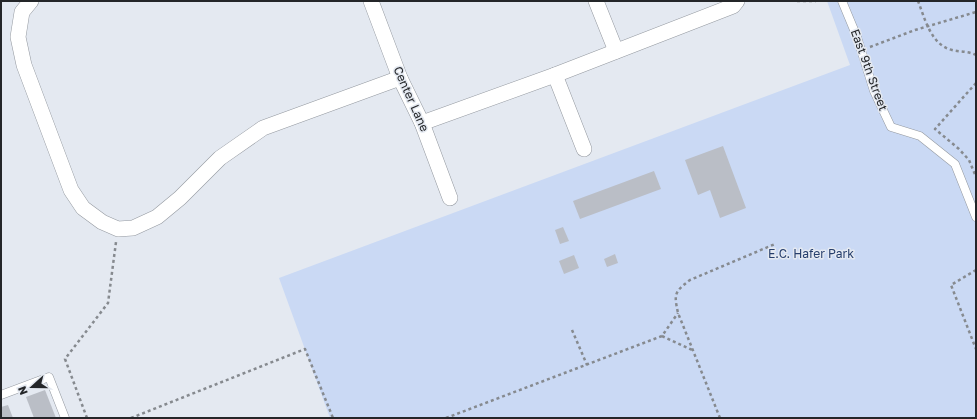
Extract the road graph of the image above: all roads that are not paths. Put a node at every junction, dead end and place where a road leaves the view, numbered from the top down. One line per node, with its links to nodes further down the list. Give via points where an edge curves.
1 (31, 1): 8 (street, via 22,12 18,37 24,65 71,190 83,208 102,222 118,228 132,228 157,217 220,158 263,128)
2 (371, 1): 8 (street, Center Lane)
3 (596, 1): 6 (street)
4 (738, 1): 6 (street, via 733,6)
5 (842, 1): 12 (lane, East 9th Street, via 874,90 891,127 920,136 955,164)
6 (616, 51): 7 (street)
7 (555, 75): 9 (street); 10 (street)
8 (400, 78): 9 (street, Center Lane)
9 (422, 123): 11 (street, Center Lane)
10 (584, 149)
11 (450, 198)
12 (976, 217)
13 (1, 395): 14 (lane, via 49,377)
14 (65, 418)

